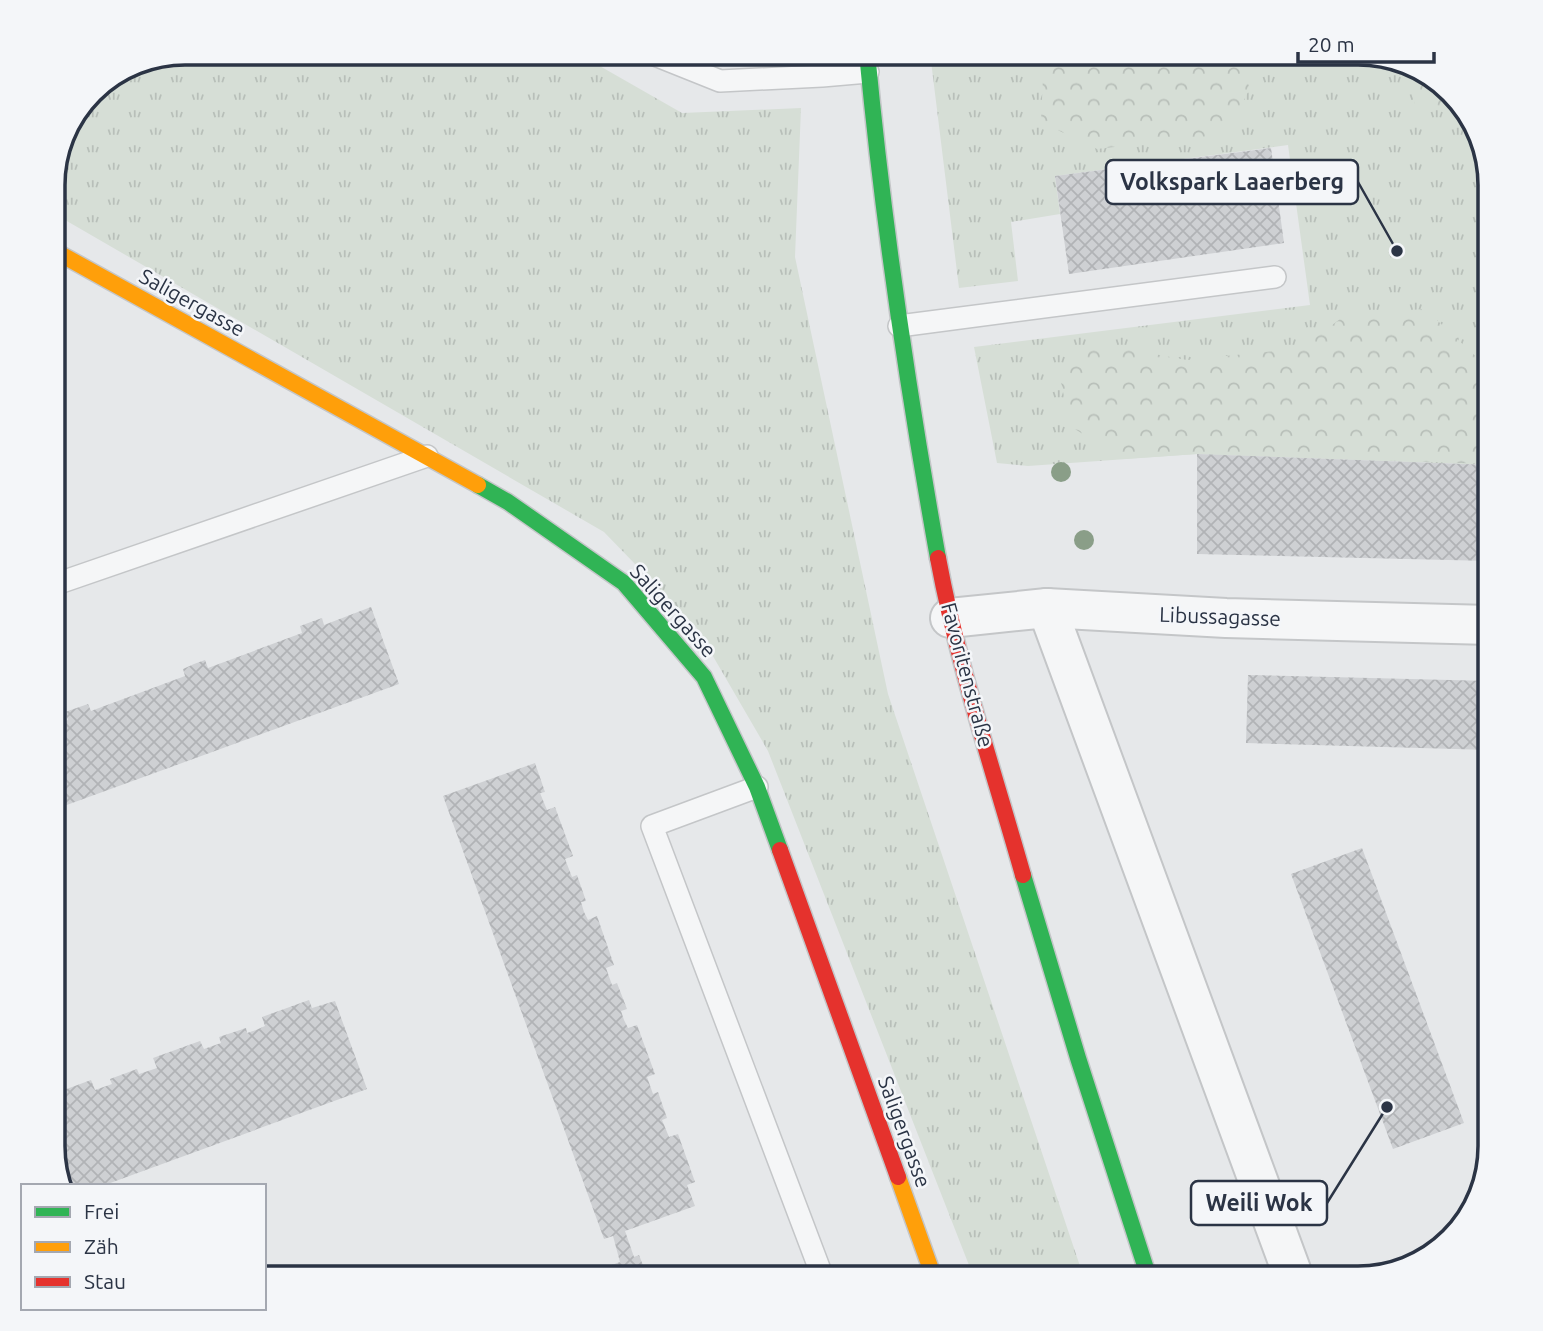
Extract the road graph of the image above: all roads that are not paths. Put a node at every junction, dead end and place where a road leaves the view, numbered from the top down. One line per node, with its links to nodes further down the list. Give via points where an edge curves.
1 (681, 65): 2 (lane, via 720,81 822,76)
2 (858, 65)
3 (868, 65): 6 (street, Favoritenstraße)
4 (65, 257): 7 (street, Saligergasse)
5 (1275, 277): 6 (lane)
6 (899, 326): 10 (street, Favoritenstraße)
7 (427, 456): 8 (lane); 12 (street, Saligergasse, via 508,502 624,583 704,677)
8 (65, 581)
9 (1047, 608): 10 (street, Libussagasse); 11 (street, Libussagasse); 16 (street)
10 (950, 618): 15 (street, Favoritenstraße, via 1035,917)
11 (1478, 625)
12 (758, 787): 13 (lane, via 652,826); 14 (street, Saligergasse)
13 (818, 1266)
14 (929, 1266)
15 (1145, 1266)
16 (1289, 1266)

